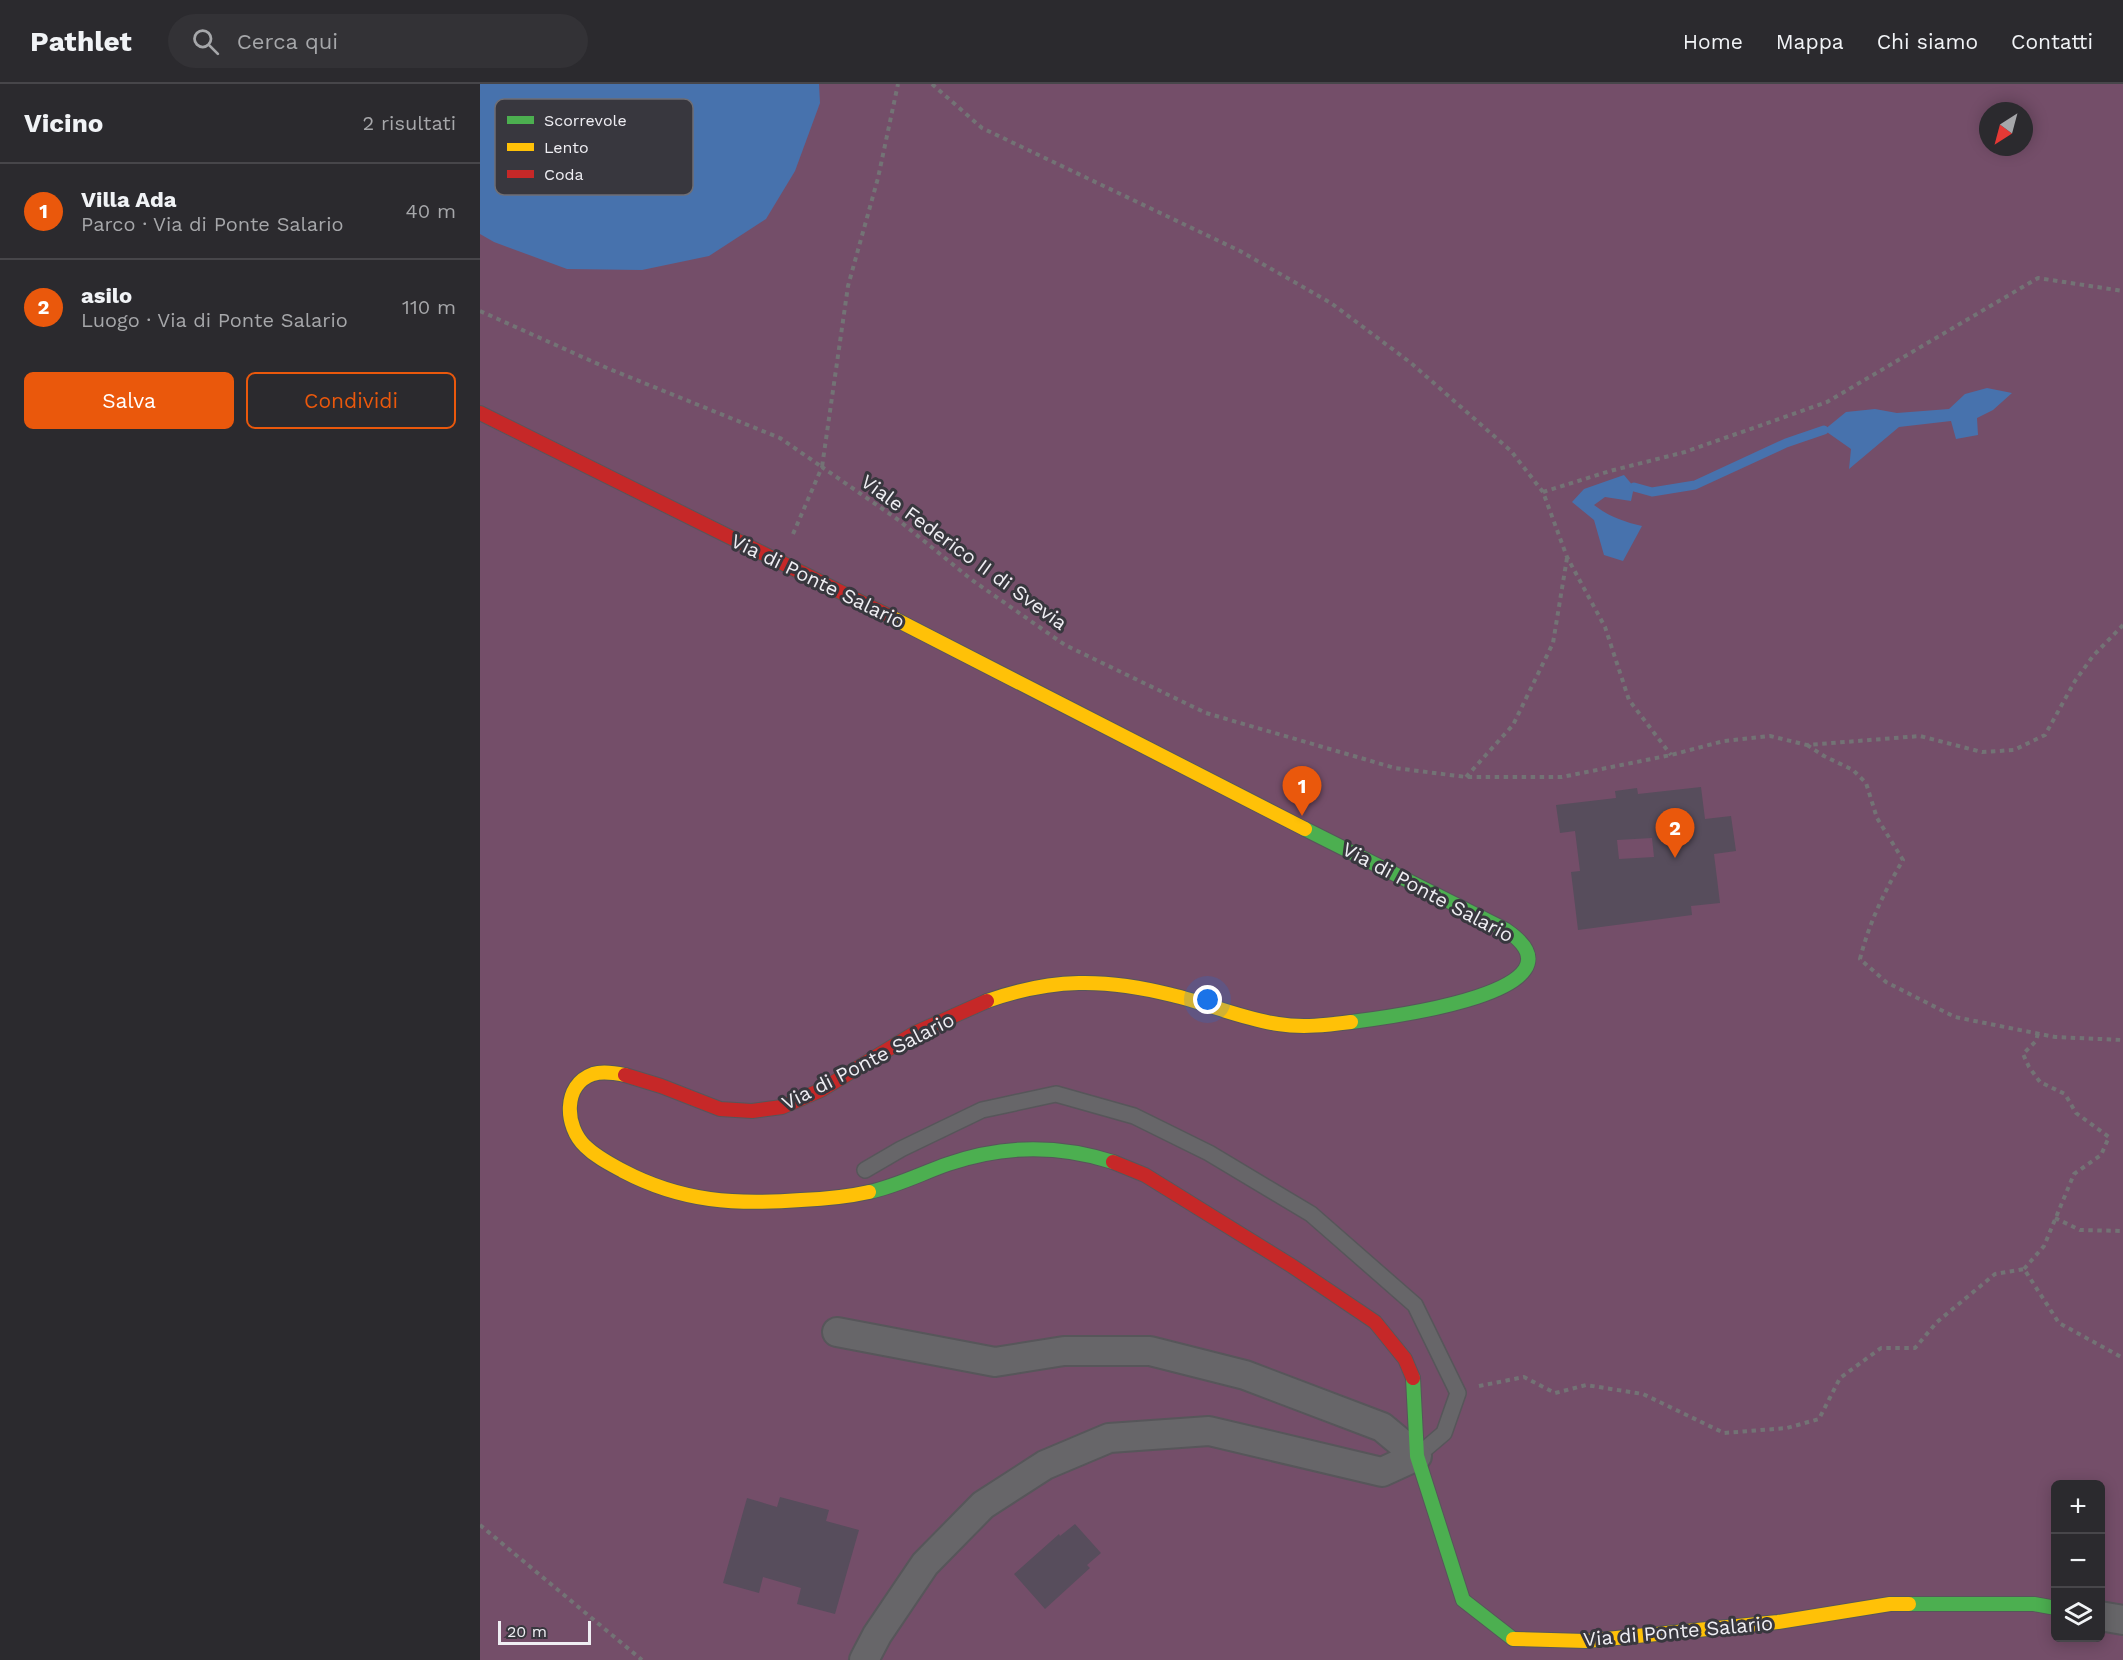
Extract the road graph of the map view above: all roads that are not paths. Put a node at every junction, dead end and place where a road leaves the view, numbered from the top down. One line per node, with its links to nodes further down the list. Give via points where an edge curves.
1 (480, 412): 4 (street, Via di Ponte Salario, via 1520,938 1529,962 1517,979 1413,1014 1332,1025 1289,1026 1139,989 1055,984 990,1000 917,1032 822,1089 774,1110 720,1108 611,1071 583,1081 569,1106 574,1134 591,1153 659,1188 708,1202 762,1203 871,1192 972,1154 1020,1148 1059,1149 1123,1164 1292,1266 1375,1322 1405,1359 1413,1378)
2 (866, 1170): 4 (lane, via 982,1110 1056,1094 1134,1116 1209,1153 1311,1214 1415,1305 1458,1393 1444,1433)
3 (837, 1332): 4 (street, via 995,1362 1064,1352 1150,1351 1245,1375 1382,1427)
4 (1417, 1456): 5 (street, Via di Ponte Salario, via 1463,1600 1513,1639 1586,1641 1778,1622 1890,1604); 8 (street, via 1382,1472 1209,1431 1109,1438 1045,1465 983,1505 925,1564)
5 (2051, 1607)
6 (2105, 1617): 7 (street)
7 (2123, 1620)
8 (864, 1660)

